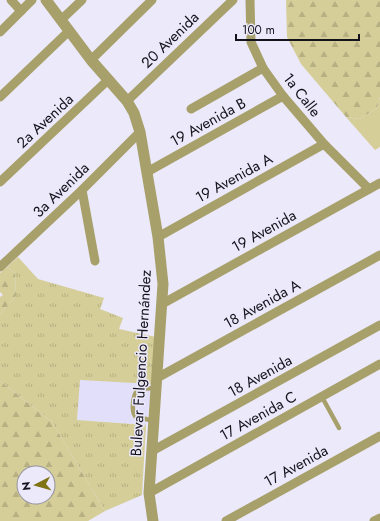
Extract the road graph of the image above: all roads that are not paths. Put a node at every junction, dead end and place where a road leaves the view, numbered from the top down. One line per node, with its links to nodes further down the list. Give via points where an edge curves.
1 (11, 0): 8 (street)
2 (32, 0): 8 (street)
3 (46, 0): 9 (street, Bulevar Fulgencio Hernández)
4 (82, 0): 9 (street)
5 (152, 0): 12 (street)
6 (233, 0): 17 (street, 20 Avenida)
7 (250, 0): 13 (street, 1a Calle, via 250,42)
8 (21, 10): 11 (street)
9 (61, 20): 10 (street, Bulevar Fulgencio Hernández)
10 (69, 31): 12 (street, Bulevar Fulgencio Hernández); 16 (street)
11 (0, 32)
12 (91, 60): 14 (street, Bulevar Fulgencio Hernández)
13 (263, 68): 15 (street, 1a Calle); 18 (street)
14 (109, 79): 17 (street, Bulevar Fulgencio Hernández); 22 (street, 2a Avenida)
15 (283, 96): 20 (street, 1a Calle); 21 (street, 19 Avenida B)
16 (0, 97)
17 (127, 101): 19 (street, Bulevar Fulgencio Hernández)
18 (191, 109)
19 (140, 132): 21 (street, Bulevar Fulgencio Hernández); 25 (street, 3a Avenida)
20 (324, 144): 24 (street, 1a Calle); 26 (street, 19 Avenida A)
21 (147, 172): 26 (street, Bulevar Fulgencio Hernández)
22 (0, 182)
23 (380, 183): 24 (street, 19 Avenida)
24 (369, 189): 30 (street, 19 Avenida)
25 (82, 190): 28 (street); 29 (street, 3a Avenida)
26 (158, 237): 30 (street, Bulevar Fulgencio Hernández)
27 (380, 255): 33 (street, 18 Avenida A)
28 (95, 261)
29 (0, 267)
30 (162, 304): 33 (street, Bulevar Fulgencio Hernández)
31 (380, 325): 38 (street, 18 Avenida)
32 (380, 364): 34 (street, 17 Avenida C)
33 (157, 383): 35 (street, Bulevar Fulgencio Hernández); 35 (lane, via 135,392 133,407 135,416)
34 (322, 397): 36 (lane); 39 (street, 17 Avenida C)
35 (154, 421): 38 (street, Bulevar Fulgencio Hernández)
36 (339, 428)
37 (380, 436): 42 (street, 17 Avenida)
38 (152, 450): 39 (street, Bulevar Fulgencio Hernández)
39 (149, 493): 41 (street, Bulevar Fulgencio Hernández)
40 (380, 518): 43 (street)
41 (153, 521)
42 (226, 521)
43 (374, 521)

